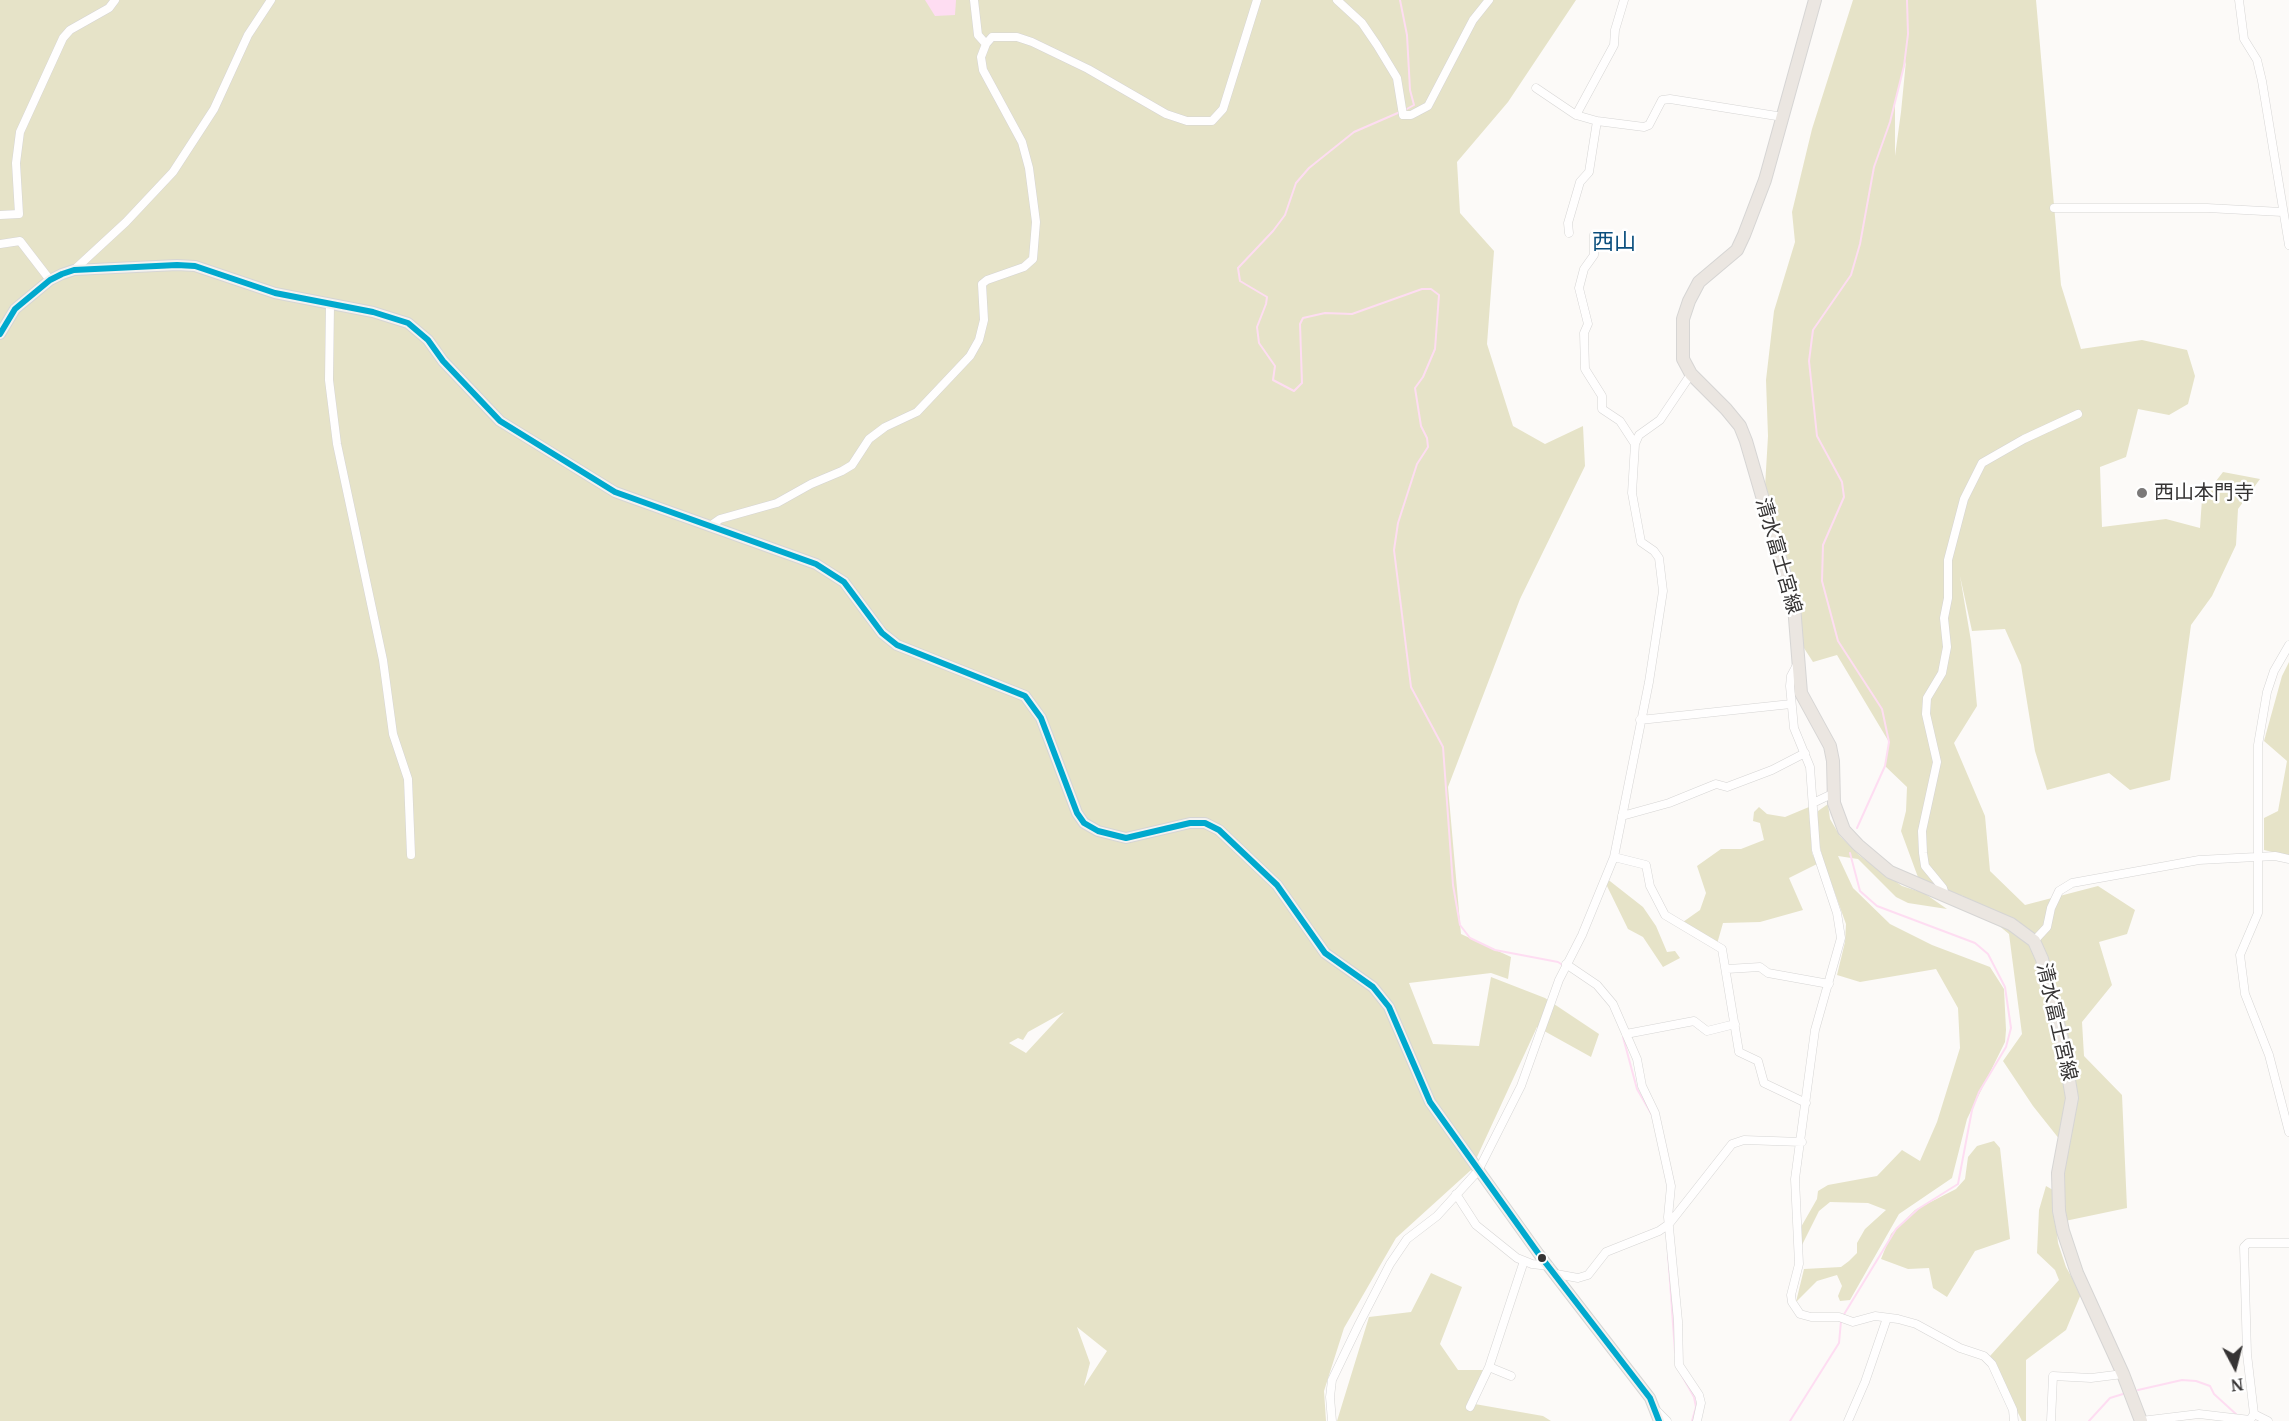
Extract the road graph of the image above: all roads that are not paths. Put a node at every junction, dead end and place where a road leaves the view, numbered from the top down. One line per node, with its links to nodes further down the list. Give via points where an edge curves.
1 (115, 0): 17 (street, via 63,38 20,132 16,163 19,214)
2 (271, 0): 22 (street, via 248,35 230,80 202,130 173,172)
3 (974, 0): 10 (street, via 978,35)
4 (1257, 0): 10 (street, via 1223,109 1212,120 1187,122 1167,114 1032,42 1004,36 992,37)
5 (1337, 0): 6 (street, via 1362,23 1377,45 1397,78 1402,111 1411,115 1428,106 1473,20)
6 (1489, 0)
7 (1624, 0): 12 (street, via 1614,45)
8 (1815, 0): 13 (main road, 清水富士宮線)
9 (2239, 0): 16 (street, via 2244,39 2257,60 2262,81)
10 (986, 44): 29 (street, via 981,57 983,70 1022,142 1029,168 1036,222 1033,259 1024,267 982,284 984,320 979,340 970,356 917,412 869,439 852,465 842,471 777,503 720,519)
11 (1536, 88): 12 (street)
12 (1576, 115): 14 (street)
13 (1784, 117): 14 (street, via 1670,99 1662,100 1649,125 1644,127); 26 (main road, 清水富士宮線, via 1765,180 1737,250 1699,282 1689,301 1683,319 1682,346 1683,359)
14 (1597, 121): 18 (street, via 1589,172 1580,182 1568,223)
15 (2054, 208): 16 (street)
16 (2282, 212): 21 (street)
17 (0, 215)
18 (1569, 233)
19 (1594, 235): 28 (street, via 1594,255 1584,269 1579,288 1588,324 1584,333 1585,369 1602,396 1602,409 1620,421)
20 (0, 244): 23 (street, via 20,241)
21 (2289, 244)
22 (74, 270): 23 (main road); 24 (main road, via 195,266 275,293)
23 (50, 280): 25 (main road, via 15,309)
24 (330, 304): 29 (main road, via 408,323 500,421 615,492); 38 (street, via 329,380 338,444 393,734 408,779)
25 (0, 334)
26 (1691, 374): 28 (street, via 1660,420 1639,435); 31 (main road, 清水富士宮線, via 1740,426 1746,441 1794,606)
27 (2078, 414): 42 (street, via 2024,438 1982,463 1964,499 1948,560 1942,673 1927,698 1926,714 1937,762 1922,831 1923,853 1925,866)
28 (1635, 444): 33 (street, via 1632,493 1641,542 1659,558 1663,591)
29 (710, 526): 53 (main road, via 816,564 844,582 882,633 897,645 1025,696 1041,718 1084,823 1126,838 1205,822 1219,830 1277,885 1324,953 1373,987 1389,1007 1430,1102)
30 (2289, 645): 40 (street, via 2267,692 2258,745)
31 (1798, 663): 32 (street, via 1791,675); 35 (main road, 清水富士宮線, via 1805,705 1830,746)
32 (1791, 704): 33 (street); 34 (street, via 1794,728)
33 (1640, 720): 37 (street)
34 (1804, 753): 36 (street, via 1810,767); 37 (street, via 1727,787 1716,784)
35 (1834, 793): 36 (street); 42 (main road, 清水富士宮線, via 1838,819 1857,846 1890,872)
36 (1813, 803): 46 (street, via 1816,850 1841,938)
37 (1622, 816): 39 (street)
38 (411, 855)
39 (1614, 857): 44 (street); 45 (street, via 1646,865 1650,886 1665,915 1722,949)
40 (2259, 857): 41 (street); 43 (street, via 2199,860 2072,884 2059,891 2047,927); 50 (street, via 2258,913 2240,955 2241,965 2245,994)
41 (2289, 859)
42 (1945, 895): 43 (main road, 清水富士宮線, via 2011,924)
43 (2034, 941): 61 (main road, 清水富士宮線, via 2042,958 2070,1081 2071,1110 2058,1173 2063,1231 2090,1306)
44 (1565, 968): 48 (street, via 1606,994); 53 (street, via 1521,1086)
45 (1727, 969): 46 (street, via 1760,967 1768,973); 47 (street)
46 (1829, 984): 49 (street, via 1815,1030)
47 (1734, 1024): 48 (street, via 1707,1031 1694,1020); 49 (street, via 1739,1052 1758,1061 1764,1083)
48 (1626, 1034): 55 (street, via 1660,1130 1671,1186)
49 (1806, 1103): 52 (street)
50 (2287, 1113): 51 (street)
51 (2289, 1132)
52 (1802, 1142): 55 (street, via 1744,1140 1732,1144); 59 (street, via 1795,1179 1799,1264 1792,1302 1800,1314 1811,1317 1839,1317 1853,1322 1875,1316)
53 (1478, 1171): 54 (street); 58 (main road)
54 (1456, 1194): 57 (street, via 1476,1225); 66 (street, via 1437,1216 1407,1239 1390,1264 1332,1380)
55 (1669, 1224): 58 (street, via 1606,1252 1587,1275 1578,1278); 68 (street, via 1679,1365 1700,1395)
56 (2289, 1243): 64 (street, via 2248,1243 2244,1247 2247,1354)
57 (1524, 1261): 58 (street); 60 (street)
58 (1553, 1270): 65 (main road)
59 (1887, 1318): 69 (street); 70 (street, via 1916,1324 1984,1356 1992,1364)
60 (1489, 1367): 62 (street); 63 (street)
61 (2123, 1374): 71 (street, via 2091,1378 2053,1376); 72 (main road, 清水富士宮線)
62 (1511, 1376)
63 (1470, 1407)
64 (2254, 1414): 72 (street, via 2250,1420 2199,1414); 73 (street)
65 (1658, 1415): 67 (street)
66 (1332, 1421)
67 (1667, 1421)
68 (1697, 1421)
69 (1848, 1421)
70 (2014, 1421)
71 (2050, 1421)
72 (2141, 1421)
73 (2268, 1421)

